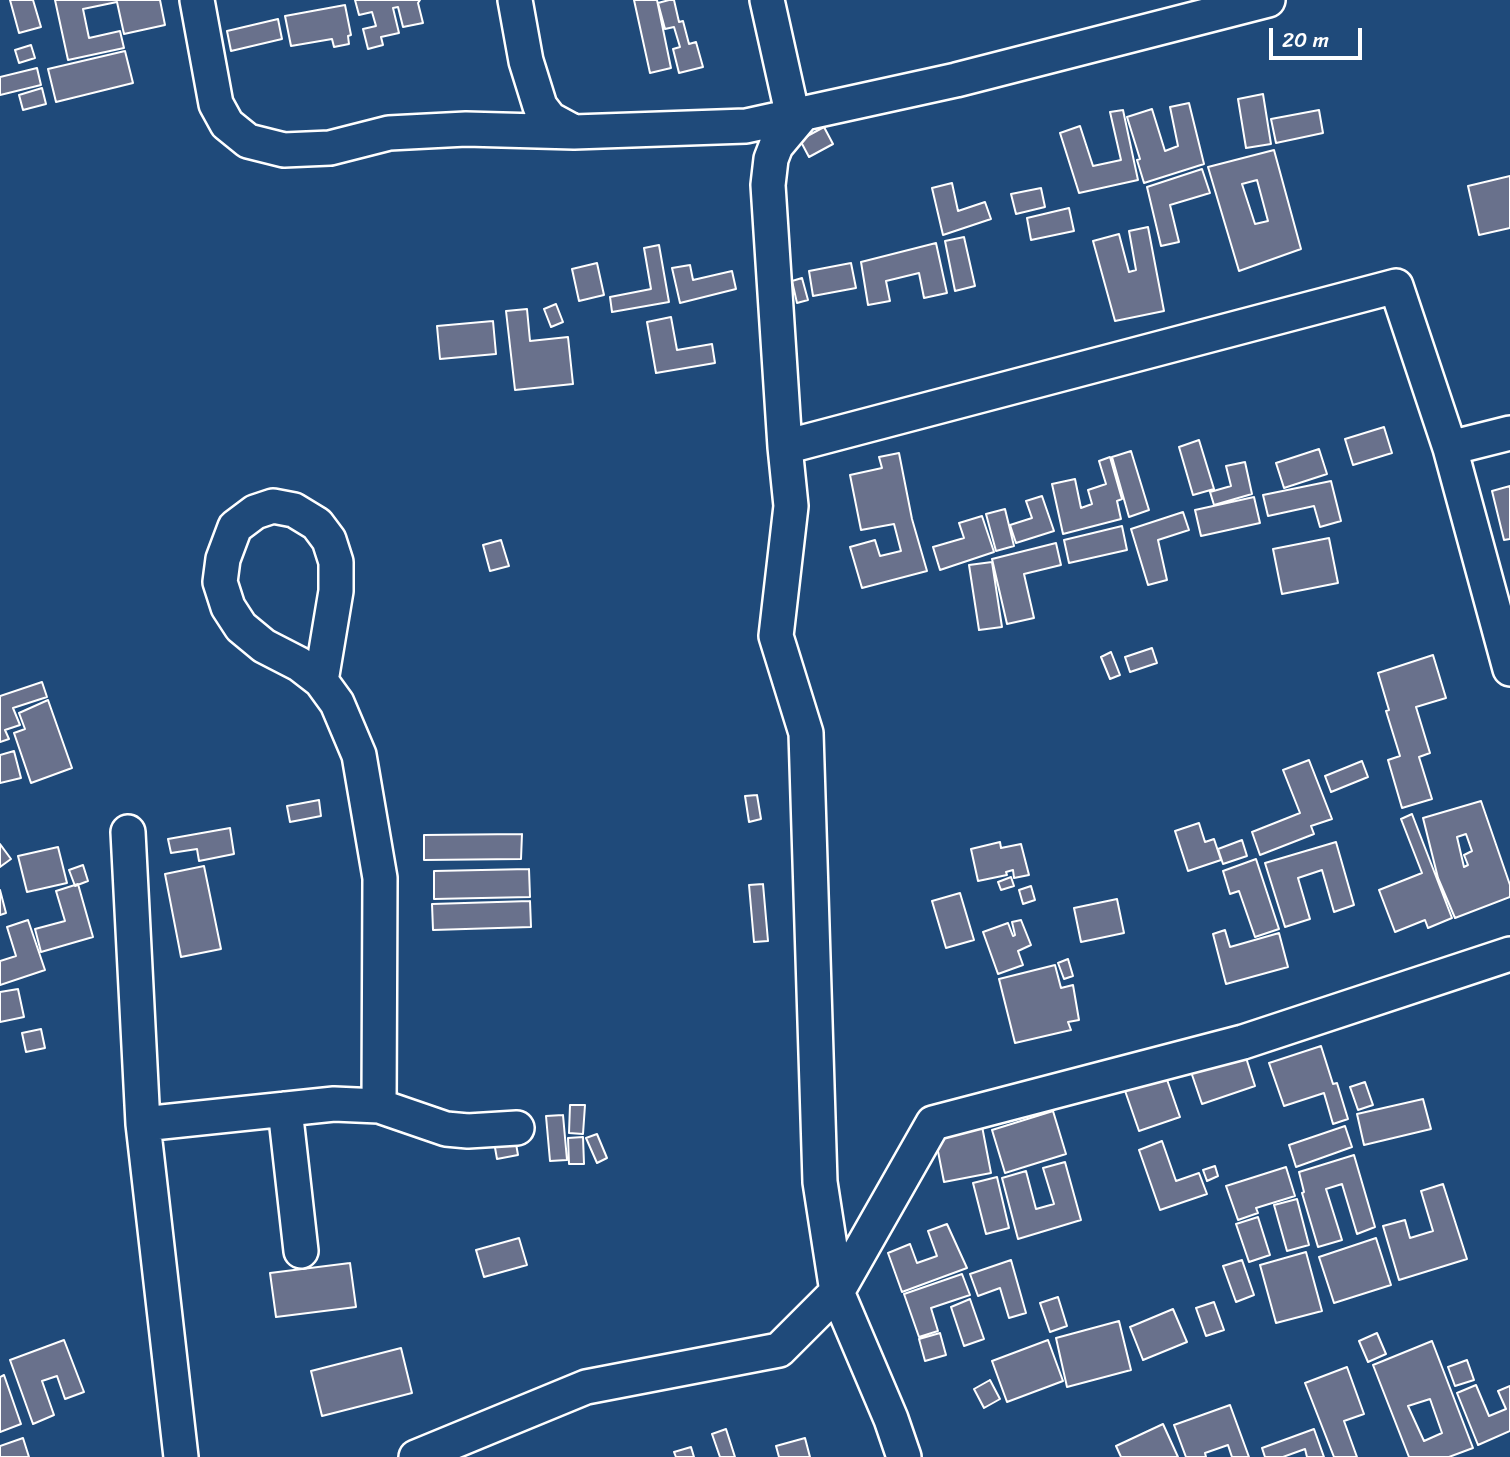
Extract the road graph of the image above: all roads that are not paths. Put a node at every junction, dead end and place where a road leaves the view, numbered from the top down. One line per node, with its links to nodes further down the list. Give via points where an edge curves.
1 (197, 0): 6 (street, via 216,104 227,124 248,141 284,150 330,148 389,133 466,129)
2 (515, 0): 6 (street, via 540,106 550,119)
3 (767, 0): 5 (street)
4 (1268, 0): 5 (street)
5 (797, 116): 6 (street, via 746,126); 8 (street, via 776,146 768,185)
6 (574, 132)
7 (1510, 433): 9 (street)
8 (785, 447): 9 (street, via 1396,286); 19 (street, via 791,506 776,636 806,733 820,1182)
9 (1450, 448): 10 (street)
10 (1510, 669)
11 (321, 681): 11 (street, via 241,627 220,582 235,527 273,506 294,510 317,524 329,540 336,562 336,591); 14 (street, via 337,704 359,755 380,878)
12 (128, 832): 16 (street)
13 (1510, 954): 19 (street, via 1243,1042 933,1123)
14 (379, 1106): 15 (street); 17 (street, via 446,1129)
15 (285, 1109): 16 (street); 18 (street)
16 (143, 1124): 20 (street)
17 (517, 1128)
18 (301, 1251)
19 (837, 1292): 21 (street, via 779,1350 586,1387); 22 (street)
20 (181, 1457)
21 (416, 1457)
22 (904, 1457)

